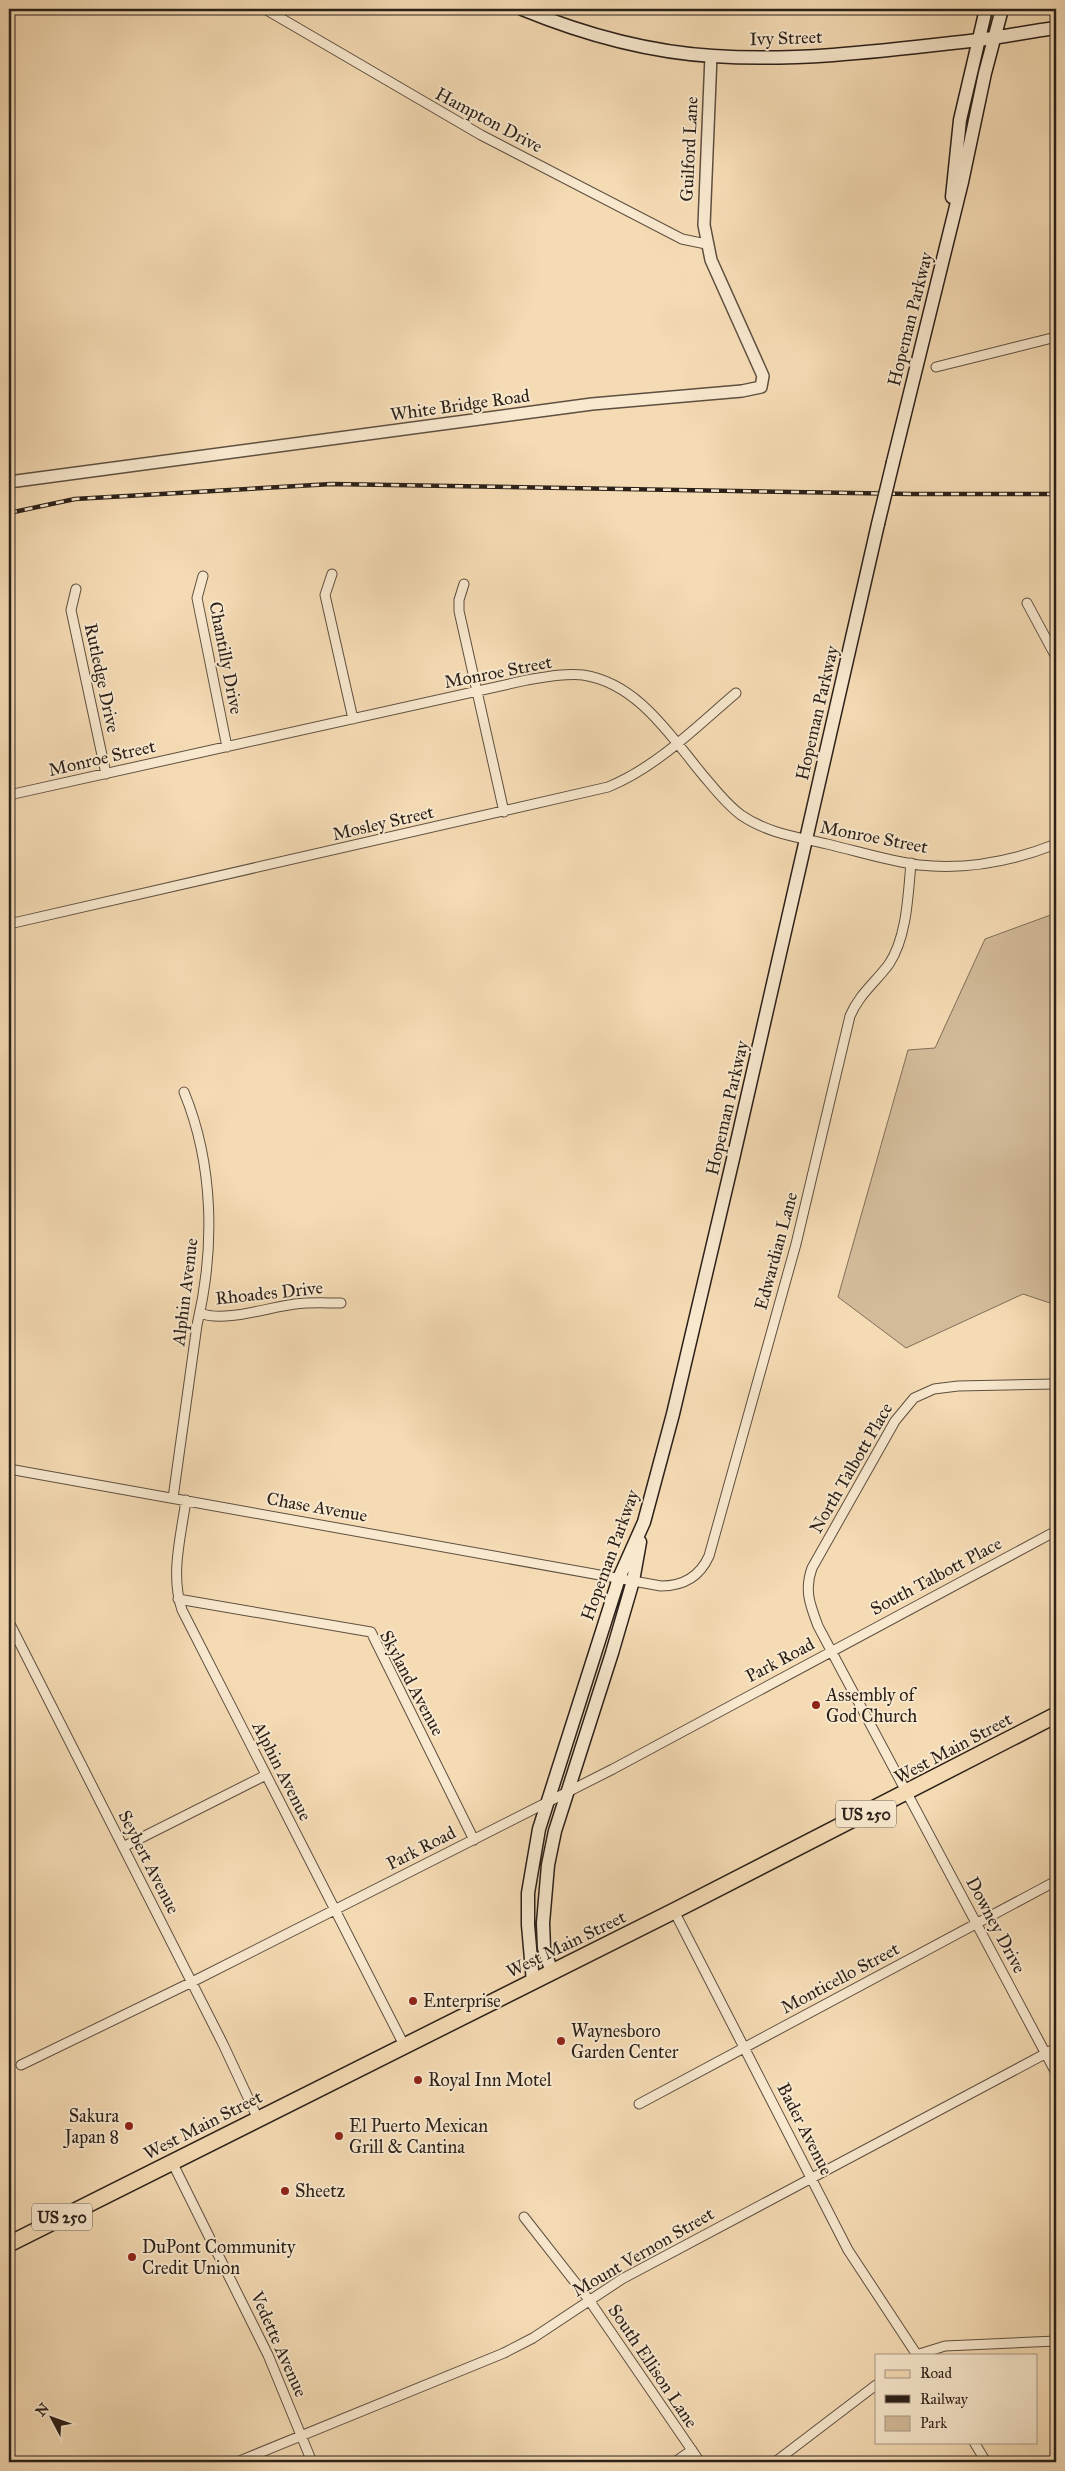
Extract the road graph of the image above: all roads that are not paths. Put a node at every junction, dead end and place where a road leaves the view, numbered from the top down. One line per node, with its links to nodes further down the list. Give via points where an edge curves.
1 (265, 9): 10 (street, Hampton Drive, via 482,136 682,239)
2 (522, 9): 8 (main road, Ivy Street, via 612,40)
3 (986, 9): 7 (main road, Hopeman Parkway)
4 (1002, 9): 6 (main road, Hopeman Parkway)
5 (1056, 28): 6 (main road, Ivy Street)
6 (994, 37): 7 (main road, Ivy Street); 9 (main road, Hopeman Parkway)
7 (977, 40): 8 (main road, Ivy Street, via 789,58); 9 (main road, Hopeman Parkway, via 960,120)
8 (711, 56): 10 (street, Guilford Lane, via 704,205)
9 (948, 234): 28 (main road, Hopeman Parkway, bridge)
10 (706, 244): 13 (street, White Bridge Road, via 710,260 763,376 762,385 757,389 592,404)
11 (1056, 337): 12 (street)
12 (936, 368)
13 (9, 482)
14 (332, 574): 22 (street, via 325,595)
15 (203, 576): 24 (street, Chantilly Drive, via 197,598)
16 (464, 584): 20 (street, via 459,611)
17 (76, 589): 25 (street, Rutledge Drive, via 71,610)
18 (1027, 603): 19 (street)
19 (1056, 657)
20 (477, 692): 22 (street, Monroe Street); 23 (street, Monroe Street, via 544,677 592,677 629,694); 27 (street)
21 (736, 693): 23 (street, Mosley Street)
22 (354, 719): 24 (street, Monroe Street)
23 (676, 743): 27 (street, Mosley Street, via 635,774 608,787); 28 (street, Monroe Street, via 722,798 741,815 764,828)
24 (227, 747): 25 (street, Monroe Street)
25 (106, 774): 26 (street, Monroe Street)
26 (9, 795)
27 (504, 812): 31 (street, Mosley Street)
28 (806, 839): 30 (street, Monroe Street); 39 (main road, Hopeman Parkway, via 673,1414)
29 (1056, 844): 30 (street, Monroe Street, via 986,863 954,866)
30 (911, 863): 42 (street, Edwardian Lane, via 896,949 883,970 859,997 850,1016 796,1244 709,1556 698,1574 678,1585 661,1586)
31 (9, 924)
32 (184, 1092): 34 (street, Alphin Avenue, via 198,1134 208,1200 208,1246)
33 (341, 1303): 34 (street, Rhoades Drive, via 296,1304 228,1315)
34 (200, 1313): 37 (street, Alphin Avenue)
35 (1056, 1384): 45 (street, North Talbott Place, via 958,1386 934,1389 914,1398 895,1421 808,1578 808,1602)
36 (9, 1469): 37 (street, Chase Avenue)
37 (173, 1498): 38 (street, Chase Avenue)
38 (186, 1500): 41 (street, Chase Avenue); 43 (street, Alphin Avenue, via 176,1575)
39 (644, 1522): 41 (main road, Hopeman Parkway); 42 (main road)
40 (1056, 1531): 45 (street, South Talbott Place)
41 (618, 1578): 42 (street, Edwardian Lane); 50 (main road, Hopeman Parkway)
42 (633, 1581): 48 (main road)
43 (178, 1599): 47 (street, Alphin Avenue); 51 (street, Skyland Avenue, via 370,1632)
44 (9, 1622): 52 (street, Seybert Avenue)
45 (832, 1651): 48 (street, Park Road); 49 (street, Downey Drive)
46 (1056, 1715): 49 (main road, West Main Street / US 250)
47 (266, 1775): 52 (street); 54 (street, Alphin Avenue)
48 (567, 1792): 50 (street, Park Road); 57 (main road, via 555,1831 545,1892 544,1948)
49 (907, 1793): 55 (main road, West Main Street / US 250); 56 (street, Downey Drive)
50 (548, 1801): 51 (street, Park Road); 59 (main road, Hopeman Parkway, via 539,1829 528,1893)
51 (474, 1840): 54 (street, Park Road)
52 (123, 1847): 58 (street, Seybert Avenue)
53 (1056, 1881): 56 (street, Monticello Street)
54 (334, 1910): 58 (street, Park Road); 60 (street, Alphin Avenue)
55 (674, 1911): 57 (main road, West Main Street / US 250); 61 (street, Bader Avenue)
56 (977, 1923): 61 (street, Monticello Street); 63 (street, Downey Drive)
57 (552, 1973): 59 (main road, West Main Street / US 250)
58 (192, 1982): 64 (street, Park Road); 67 (street, Seybert Avenue)
59 (533, 1982): 60 (main road, West Main Street / US 250)
60 (404, 2045): 67 (main road, West Main Street / US 250)
61 (745, 2047): 66 (street, Monticello Street); 69 (street, Bader Avenue)
62 (1056, 2048): 63 (street, Mount Vernon Street)
63 (1046, 2053): 65 (street, Downey Drive); 69 (street, Mount Vernon Street)
64 (21, 2065)
65 (1056, 2073)
66 (638, 2104)
67 (258, 2119): 68 (main road, West Main Street / US 250)
68 (172, 2162): 71 (main road, West Main Street / US 250); 77 (street, Vedette Avenue, via 268,2355)
69 (811, 2178): 72 (street, Mount Vernon Street); 74 (street, Bader Avenue, via 848,2250)
70 (524, 2217): 72 (street, South Ellison Lane)
71 (9, 2244)
72 (589, 2300): 77 (street, Mount Vernon Street, via 504,2354); 79 (street, South Ellison Lane)
73 (1056, 2341): 75 (street, via 945,2346)
74 (916, 2354)
75 (920, 2354)
76 (875, 2386): 86 (street)
77 (302, 2437): 82 (street, Mount Vernon Street); 83 (street, Vedette Avenue)
78 (975, 2444): 87 (street)
79 (692, 2450): 84 (street); 85 (street, South Ellison Lane)
80 (9, 2456): 81 (street)
81 (11, 2462)
82 (237, 2462)
83 (312, 2462)
84 (675, 2462)
85 (700, 2462)
86 (776, 2462)
87 (986, 2462)

